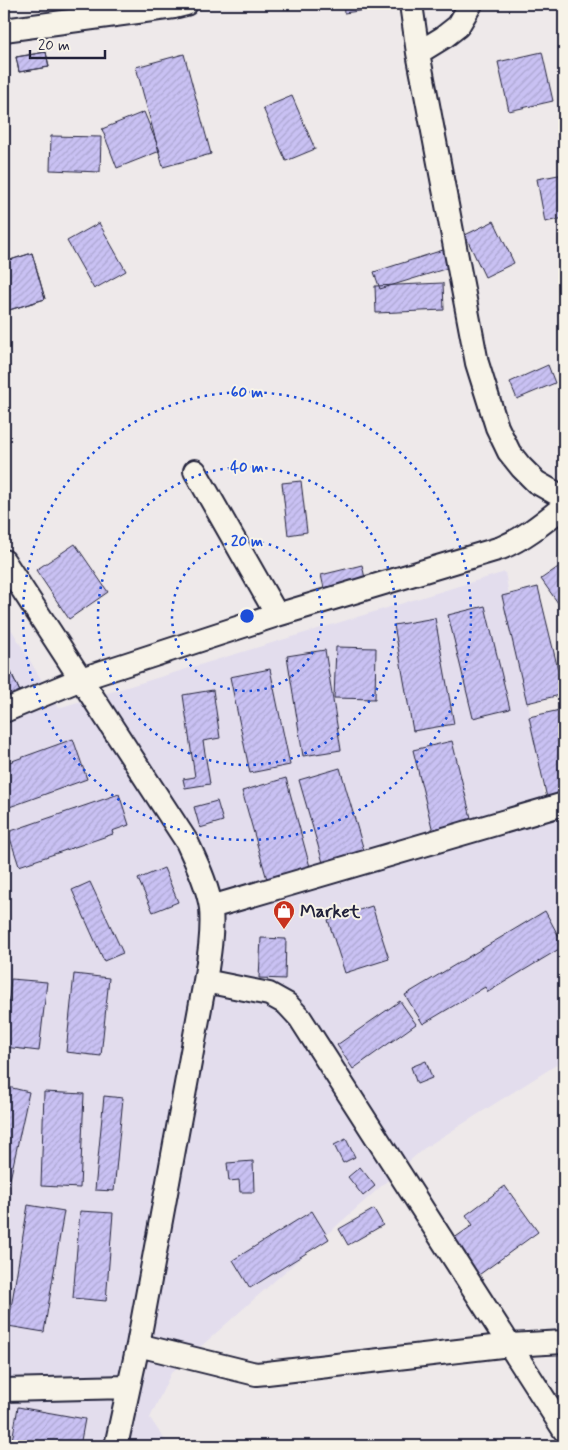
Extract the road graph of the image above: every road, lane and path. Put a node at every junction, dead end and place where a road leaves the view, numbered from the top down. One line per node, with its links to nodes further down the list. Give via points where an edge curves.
1 (186, 4): 4 (street)
2 (411, 4): 5 (street)
3 (471, 4): 5 (street, via 458,26)
4 (4, 30)
5 (418, 52): 7 (street, via 477,363 497,428 521,467 536,482)
6 (195, 471): 10 (street)
7 (564, 498)
8 (564, 506): 10 (street, via 516,542 501,548)
9 (4, 561): 11 (street)
10 (277, 615): 11 (street)
11 (81, 679): 12 (street); 14 (street, via 187,842 202,875)
12 (4, 711)
13 (564, 804): 14 (street)
14 (211, 907): 15 (street)
15 (205, 981): 17 (street); 18 (street, via 269,994 287,1004 300,1018)
16 (564, 1342): 18 (street)
17 (138, 1345): 18 (street, via 266,1374); 19 (street)
18 (510, 1345): 21 (street)
19 (128, 1388): 20 (street); 22 (street)
20 (4, 1390)
21 (564, 1430)
22 (116, 1446)

